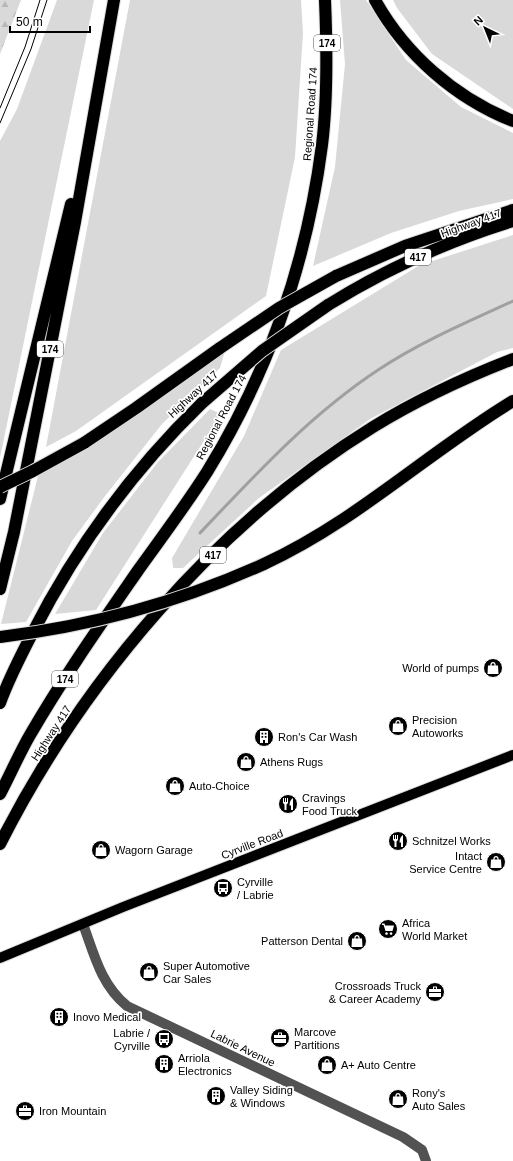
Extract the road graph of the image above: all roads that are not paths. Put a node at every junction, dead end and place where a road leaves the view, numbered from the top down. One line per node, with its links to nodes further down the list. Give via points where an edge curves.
1 (114, 0): 4 (highway, 174)
2 (325, 0): 16 (highway, Regional Road 174 / 174, via 326,85 316,185 295,274 264,361 234,425 208,470 62,683 29,737)
3 (375, 0): 5 (highway, via 404,43 434,72 467,98)
4 (94, 108): 11 (highway); 12 (highway, 174, via 72,237 16,524)
5 (513, 121)
6 (513, 210): 10 (highway, bridge, via 412,244 336,276 284,305 84,443)
7 (513, 221): 14 (highway, Highway 417 / 417, bridge, via 456,241 363,283 272,343 202,403 142,466 89,536 52,595 7,684)
8 (513, 359): 17 (highway, Highway 417 / 417, via 437,392 373,427 296,481 234,534 164,606 102,681 50,757)
9 (513, 401): 13 (highway, bridge, via 351,516 264,564 159,605 73,626)
10 (0, 487)
11 (0, 499)
12 (0, 589)
13 (0, 637)
14 (0, 704)
15 (513, 755): 18 (main road, Cyrville Road)
16 (0, 794)
17 (0, 844)
18 (83, 924): 19 (main road, Cyrville Road); 20 (street, Labrie Avenue, via 105,981 127,1006 403,1137 422,1150)
19 (0, 958)
20 (426, 1161)

